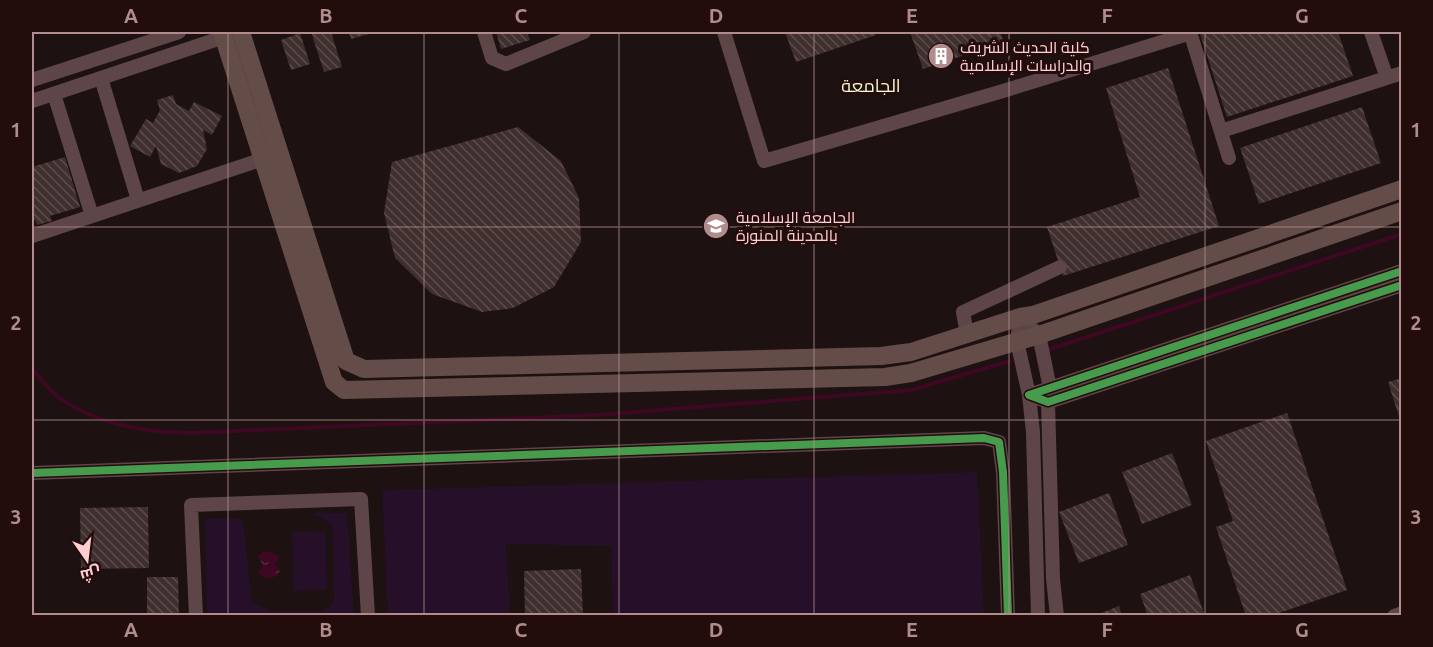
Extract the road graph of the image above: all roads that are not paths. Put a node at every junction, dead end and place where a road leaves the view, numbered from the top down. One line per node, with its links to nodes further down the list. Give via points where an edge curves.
1 (179, 32): 11 (street)
2 (484, 32): 3 (street, via 492,57 506,64)
3 (584, 32)
4 (724, 32): 5 (street, via 764,161)
5 (1191, 32): 14 (street)
6 (1371, 32): 10 (street)
7 (229, 33): 9 (street); 16 (main road); 26 (main road, via 346,361 364,369 881,356 911,352)
8 (1401, 73): 10 (street)
9 (101, 78): 12 (street); 18 (street)
10 (1386, 78): 14 (street)
11 (32, 80)
12 (54, 94): 13 (street); 20 (street)
13 (32, 101)
14 (1221, 131): 15 (street)
15 (1229, 158)
16 (263, 159): 18 (street); 28 (main road, via 334,382 344,390 885,377 911,374)
17 (1401, 189): 25 (main road)
18 (138, 200): 20 (street)
19 (1401, 211): 27 (main road)
20 (92, 216): 21 (street)
21 (32, 236)
22 (1060, 267): 26 (street, via 963,312)
23 (1401, 271): 29 (street)
24 (1401, 285): 31 (street)
25 (1020, 317): 26 (main road); 27 (street); 28 (street)
26 (967, 334)
27 (1039, 335): 28 (main road); 29 (street)
28 (1017, 341): 30 (street)
29 (1050, 388): 30 (street); 31 (street)
30 (1029, 395): 31 (street); 37 (street)
31 (1048, 402): 38 (street)
32 (32, 473): 36 (street, via 984,438 999,442)
33 (1401, 613): 39 (street)
34 (196, 615): 35 (street, via 191,505 361,499)
35 (368, 615)
36 (1008, 615)
37 (1038, 615)
38 (1057, 615)
39 (1394, 615)

